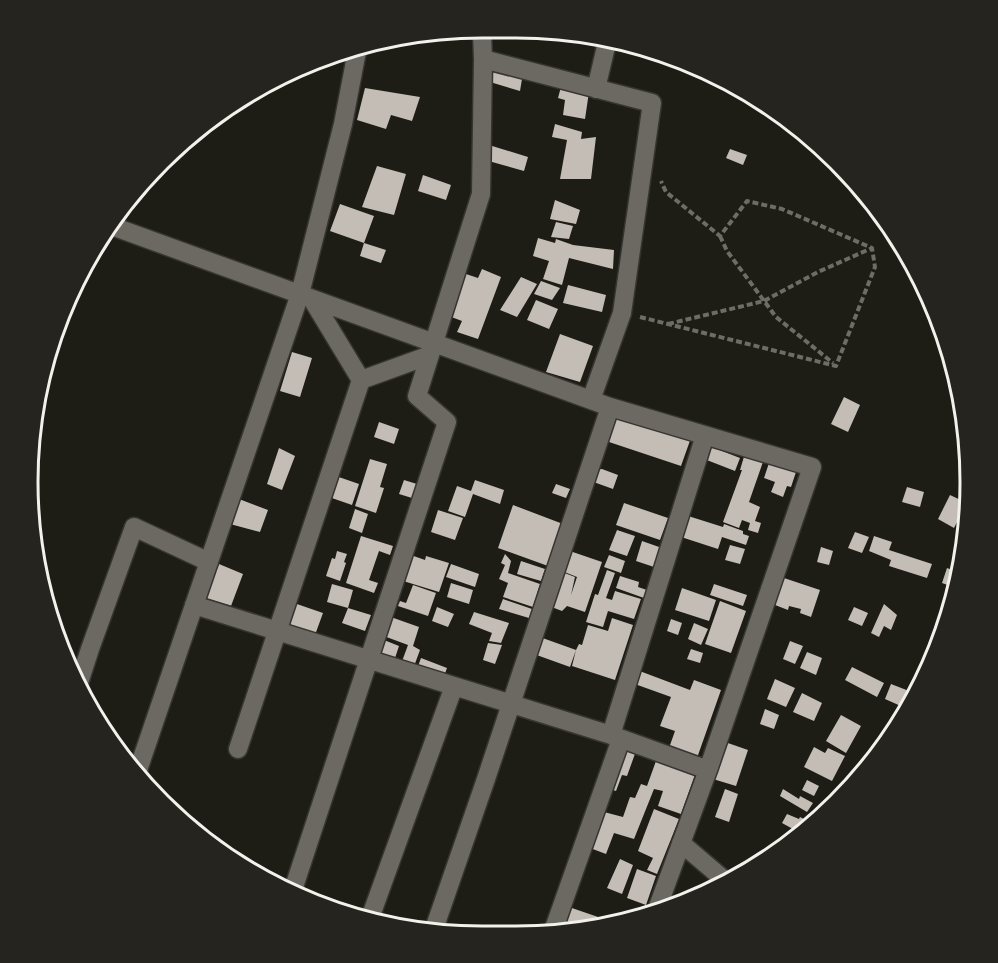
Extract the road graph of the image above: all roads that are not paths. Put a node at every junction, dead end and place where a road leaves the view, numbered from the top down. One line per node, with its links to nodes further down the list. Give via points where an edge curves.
1 (482, 38): 4 (street)
2 (606, 47): 5 (street)
3 (356, 56): 7 (street)
4 (483, 59): 5 (street); 8 (street, via 481,194)
5 (596, 89): 10 (street, via 652,103 621,313)
6 (117, 228): 7 (street)
7 (306, 297): 8 (street); 9 (street); 13 (street)
8 (431, 349): 9 (street); 10 (street); 16 (street, via 417,396 447,422)
9 (361, 380): 15 (street)
10 (591, 400): 11 (street)
11 (610, 407): 12 (street); 19 (street)
12 (705, 435): 20 (street); 23 (street, via 812,467)
13 (209, 562): 14 (street); 17 (street, via 134,527)
14 (194, 605): 15 (street); 22 (street)
15 (278, 631): 16 (street); 21 (street)
16 (369, 660): 18 (street); 26 (street)
17 (82, 675)
18 (454, 686): 19 (street); 28 (street)
19 (511, 704): 20 (street); 29 (street)
20 (616, 737): 23 (street); 30 (street)
21 (238, 749)
22 (140, 765)
23 (708, 770): 24 (street)
24 (681, 843): 25 (street); 27 (street)
25 (720, 876)
26 (295, 884)
27 (660, 902)
28 (372, 911)
29 (437, 923)
30 (555, 924)

